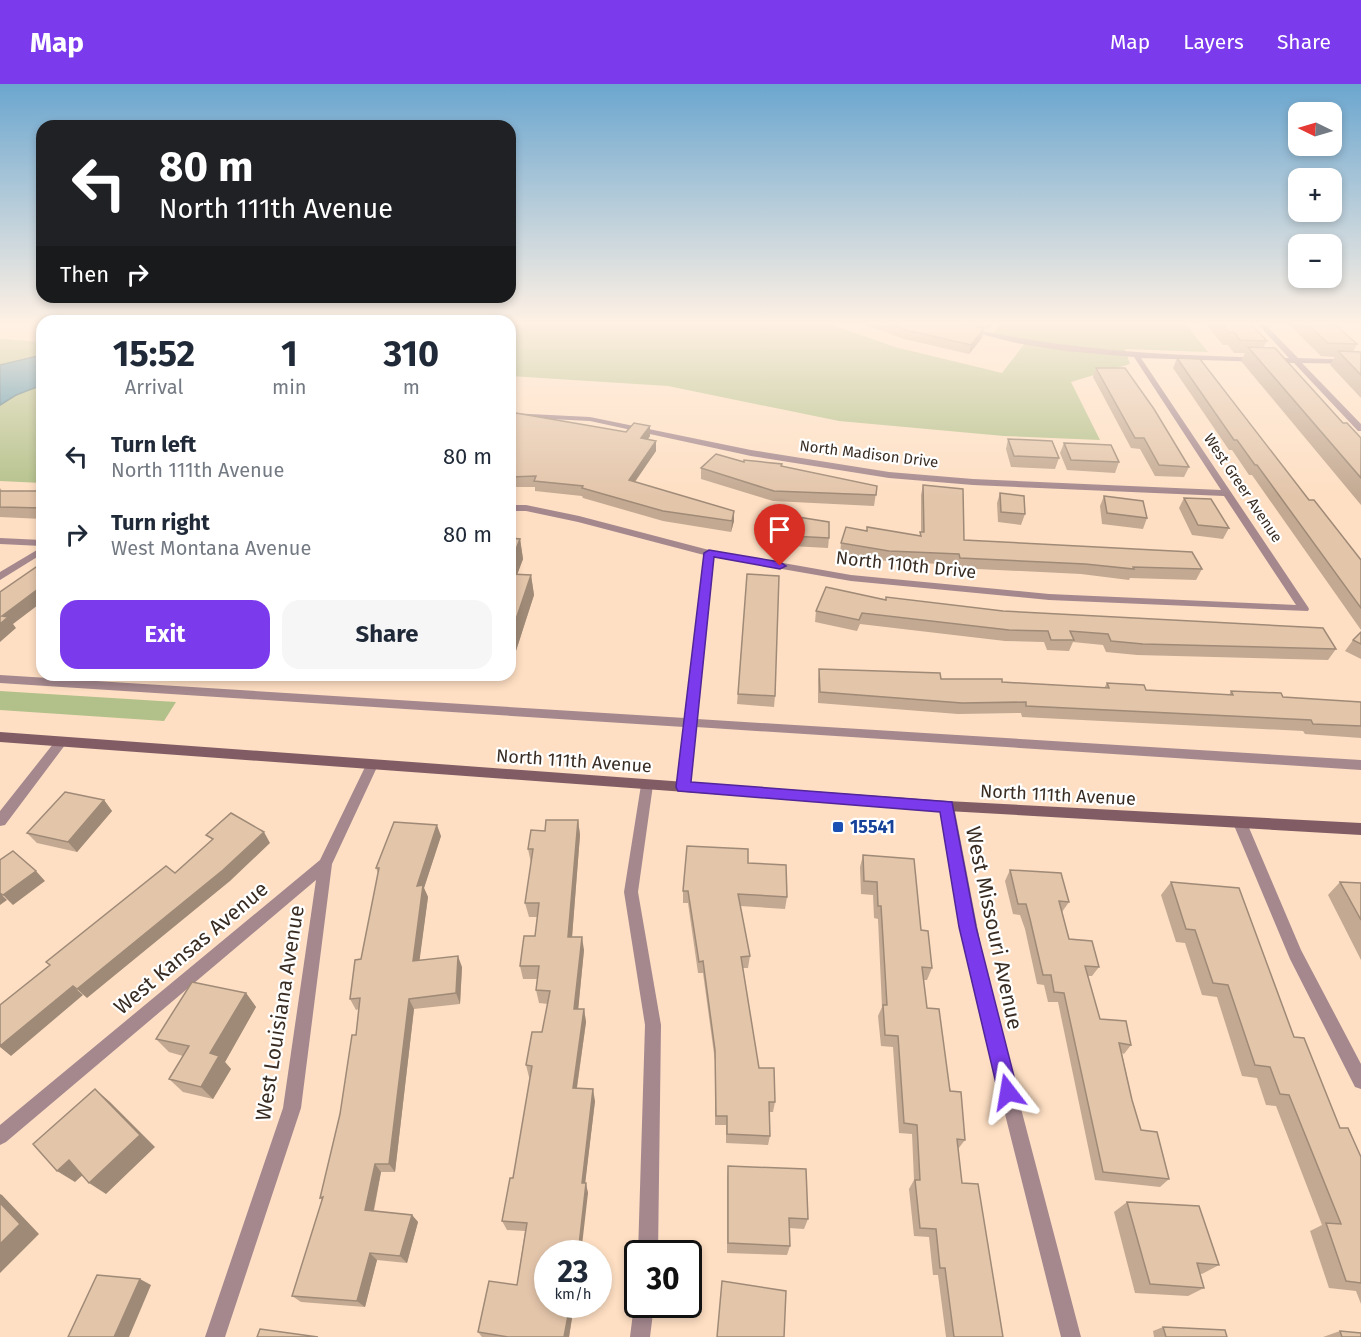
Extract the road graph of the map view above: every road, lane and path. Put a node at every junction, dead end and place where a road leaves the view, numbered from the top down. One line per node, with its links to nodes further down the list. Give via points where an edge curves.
1 (1152, 379): 5 (street, West Greer Avenue)
2 (1314, 379): 4 (street)
3 (516, 416): 5 (street, North Madison Drive, via 590,419 751,453 889,475)
4 (1361, 429)
5 (1227, 493): 12 (street, West Greer Avenue)
6 (516, 508): 9 (street, North 110th Drive, via 579,519)
7 (0, 541): 8 (street)
8 (36, 543)
9 (709, 553): 12 (street, North 110th Drive, via 922,586 1048,597); 16 (street)
10 (36, 554): 11 (street)
11 (0, 577)
12 (1304, 609)
13 (0, 679): 15 (street)
14 (112, 681): 15 (street)
15 (107, 686): 16 (street)
16 (690, 723): 20 (street); 22 (street)
17 (0, 737): 18 (street, North 111th Avenue)
18 (61, 742): 19 (street, North 111th Avenue); 24 (street)
19 (372, 765): 21 (street, North 111th Avenue); 27 (street, West Kansas Avenue)
20 (1361, 765)
21 (647, 785): 22 (street, North 111th Avenue); 30 (street, via 631,892 653,1025)
22 (683, 787): 23 (street, North 111th Avenue)
23 (947, 806): 25 (street, North 111th Avenue); 34 (street, West Missouri Avenue, via 980,983)
24 (0, 821)
25 (1240, 823): 26 (street, North 111th Avenue); 28 (street, via 1286,936)
26 (1361, 829)
27 (325, 864): 29 (street, West Kansas Avenue); 32 (street, West Louisiana Avenue, via 292,1108)
28 (1359, 1073)
29 (0, 1136)
30 (648, 1240)
31 (642, 1318): 33 (street)
32 (215, 1337)
33 (640, 1337)
34 (1071, 1337)

